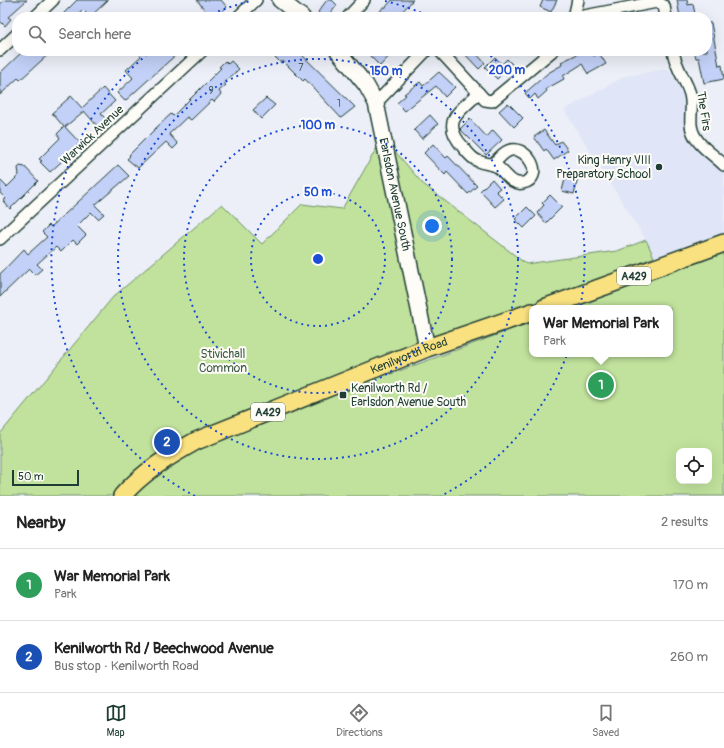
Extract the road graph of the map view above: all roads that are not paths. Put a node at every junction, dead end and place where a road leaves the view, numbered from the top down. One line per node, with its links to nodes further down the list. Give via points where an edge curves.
1 (53, 0): 6 (street)
2 (256, 0): 7 (street)
3 (280, 0): 8 (main road)
4 (364, 0): 9 (street)
5 (578, 0): 10 (street)
6 (40, 12)
7 (243, 12)
8 (296, 12)
9 (353, 12)
10 (575, 12)
11 (605, 12): 12 (street, via 657,2 664,6)
12 (665, 12)
13 (12, 39): 14 (street)
14 (0, 50)
15 (197, 56): 25 (street, Warwick Avenue)
16 (342, 56): 22 (main road, Earlsdon Avenue South, via 366,85)
17 (421, 56): 22 (street)
18 (445, 56): 21 (street)
19 (546, 56): 21 (street, via 492,101 486,101)
20 (674, 56): 24 (street, The Firs, via 691,97 691,124 694,134 703,147)
21 (478, 93): 23 (street, via 454,117 452,129 456,139 474,159)
22 (376, 103): 29 (main road, Earlsdon Avenue South)
23 (492, 164)
24 (724, 165)
25 (0, 239)
26 (724, 242): 27 (main road, A429)
27 (552, 305)
28 (529, 313): 29 (main road, Kenilworth Road / A429)
29 (427, 348): 30 (main road, Kenilworth Road / A429, via 196,441 169,456)
30 (122, 496)

